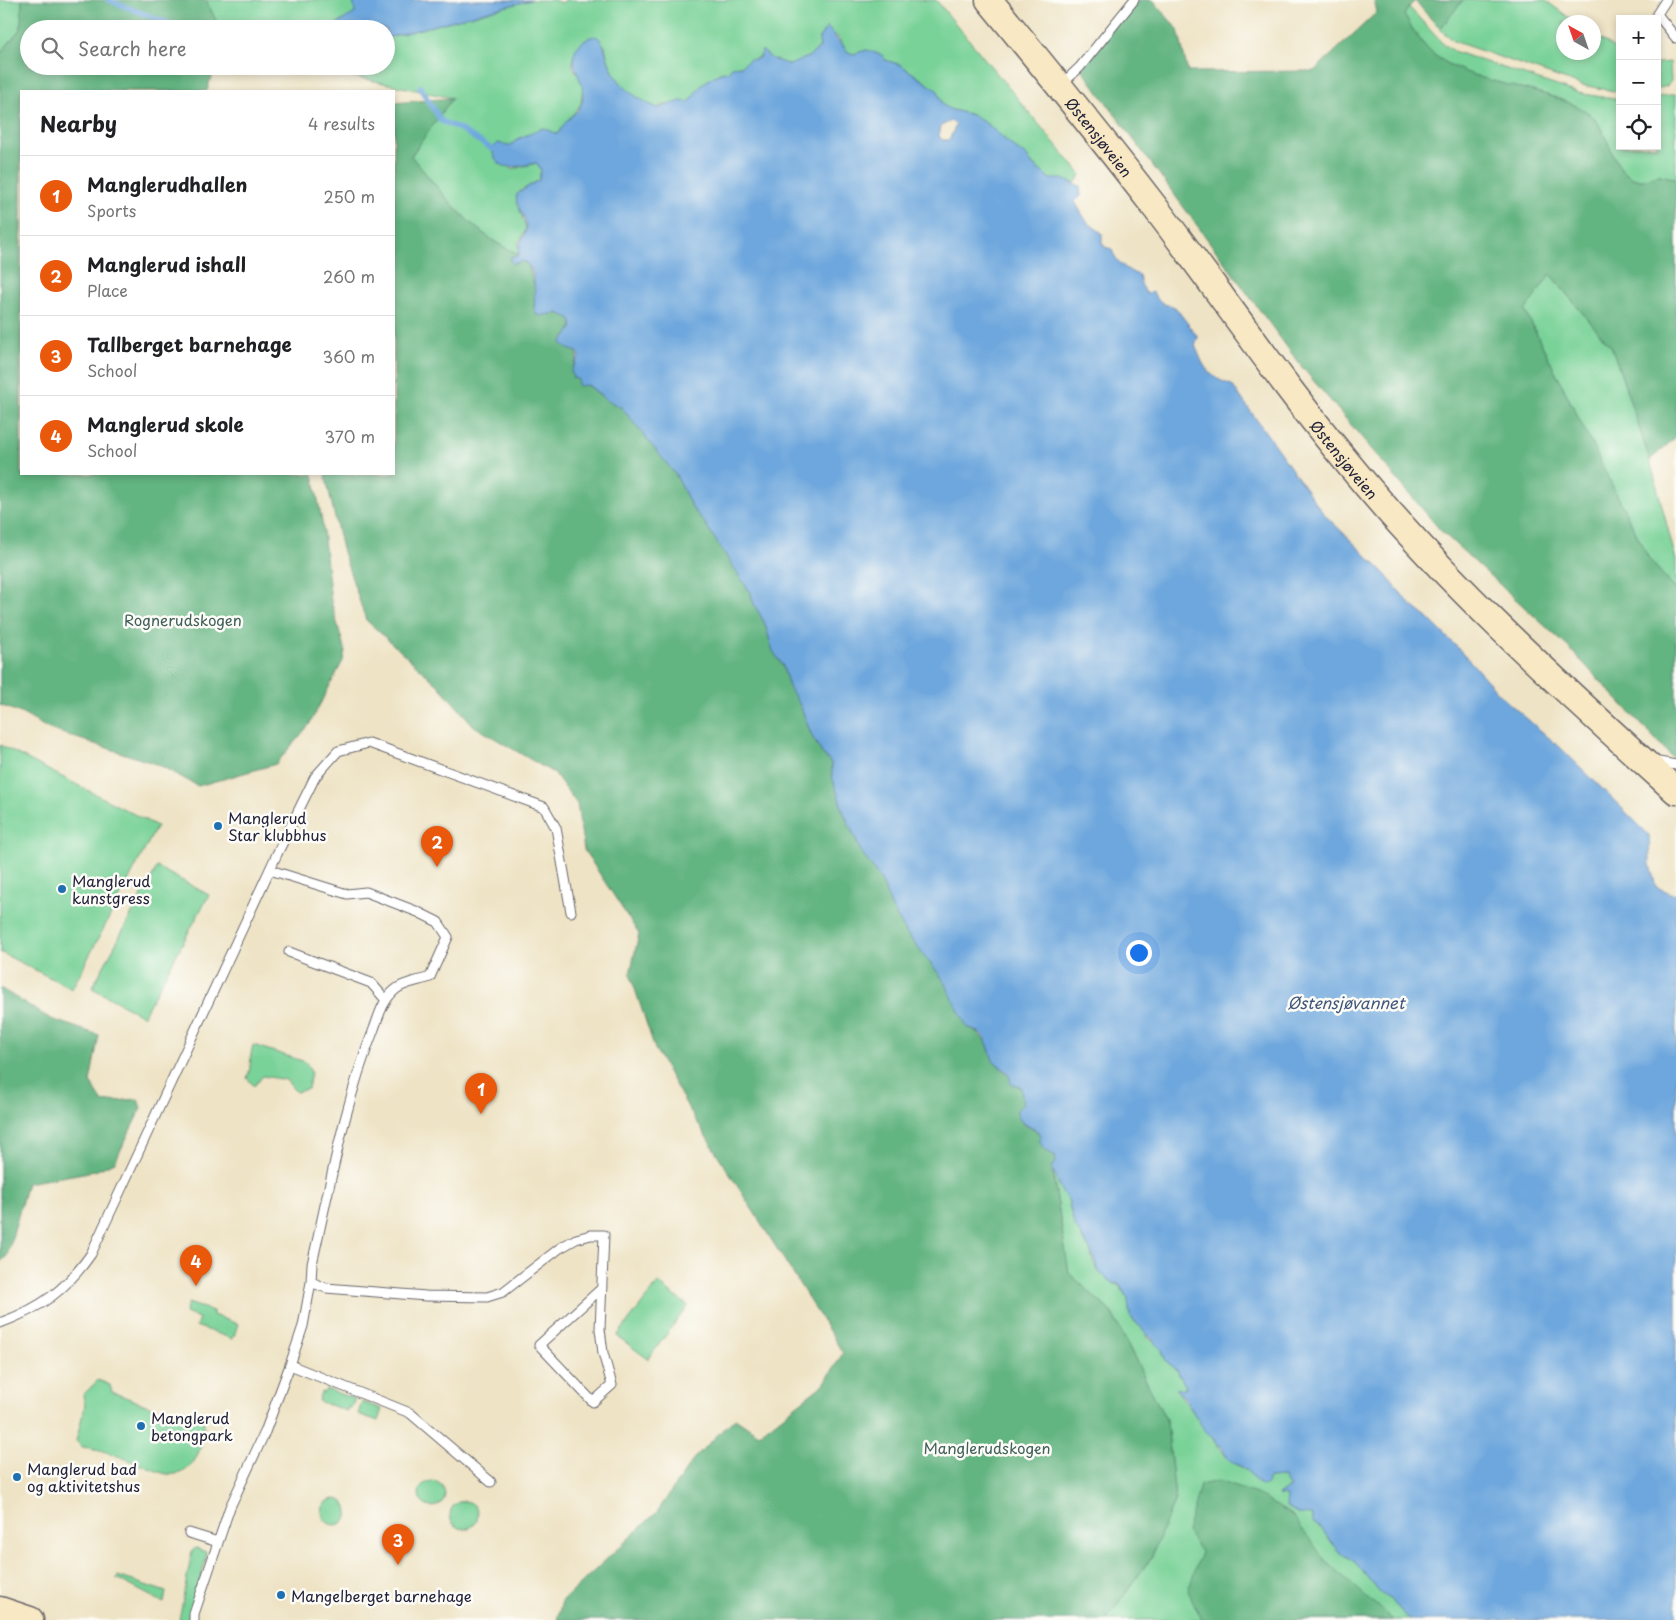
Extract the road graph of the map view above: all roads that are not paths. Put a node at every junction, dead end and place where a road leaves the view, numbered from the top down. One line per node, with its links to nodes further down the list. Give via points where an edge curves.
1 (989, 0): 5 (main road, Østensjøveien)
2 (1134, 0): 5 (lane, Østensjøveien, via 1080,67)
3 (1666, 0): 4 (lane, via 1657,14)
4 (1676, 38)
5 (1060, 86): 6 (main road, Østensjøveien, via 1357,474 1490,615)
6 (1643, 761): 7 (lane); 8 (main road, Østensjøveien)
7 (1676, 765)
8 (1676, 791)
9 (270, 870): 10 (lane, via 315,777 338,751 369,743 544,807 556,828); 12 (lane, via 347,894 366,892 438,922 448,937 430,977 403,985); 15 (lane, via 91,1254 77,1274 44,1303)
10 (571, 912)
11 (288, 952): 12 (lane, via 372,983)
12 (386, 1000): 13 (lane, via 353,1089 312,1264)
13 (311, 1282): 14 (lane, via 326,1288 487,1297 503,1292 560,1248 591,1234 604,1235); 16 (lane, via 303,1326)
14 (602, 1288): 14 (lane, via 602,1353 612,1384 593,1402 539,1345)
15 (0, 1323)
16 (290, 1364): 17 (lane, via 410,1413); 19 (lane)
17 (491, 1482)
18 (189, 1533): 19 (lane)
19 (218, 1542): 22 (lane)
20 (0, 1610): 21 (main road)
21 (30, 1620)
22 (194, 1620)

